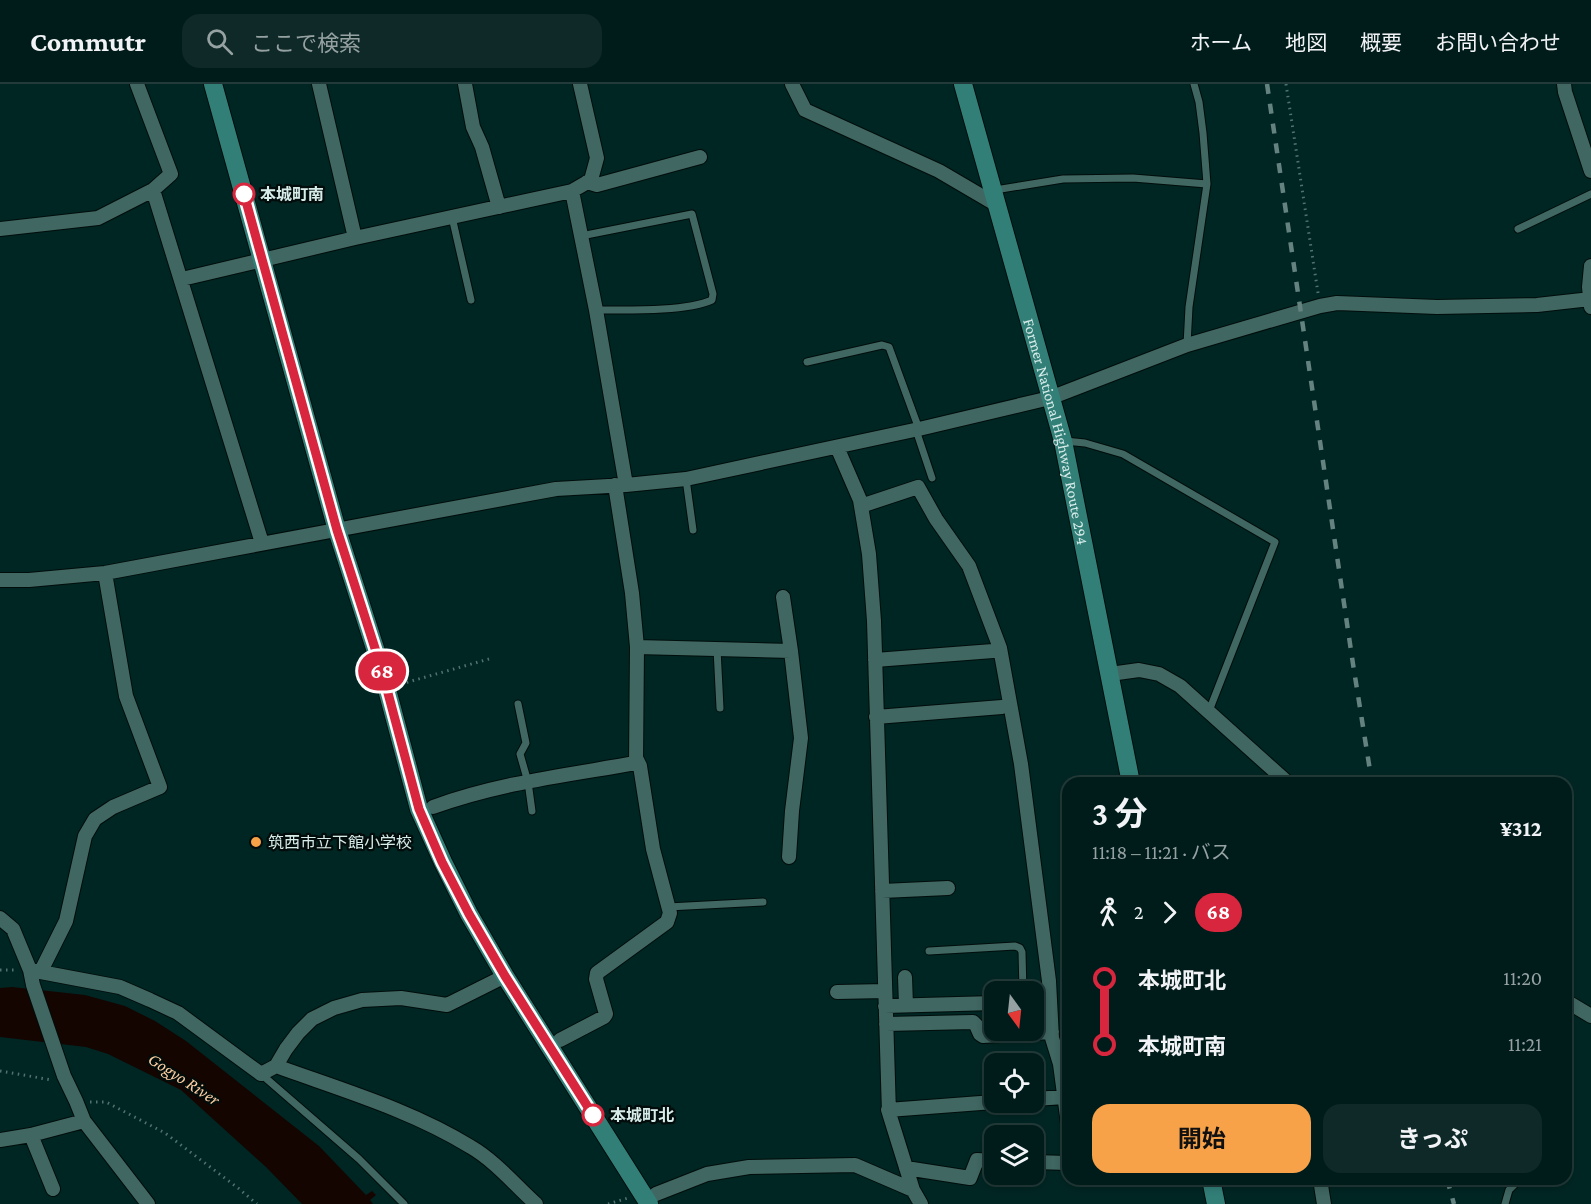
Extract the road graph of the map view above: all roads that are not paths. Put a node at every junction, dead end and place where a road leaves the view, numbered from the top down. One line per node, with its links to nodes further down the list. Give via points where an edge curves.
1 (137, 84): 14 (street, via 171,174)
2 (213, 84): 24 (street)
3 (320, 84): 23 (street)
4 (465, 84): 18 (street, via 472,127 482,147)
5 (580, 84): 12 (street, via 597,158)
6 (792, 84): 17 (street, via 805,110)
7 (963, 84): 17 (street, Former National Highway Route 294)
8 (1194, 84): 13 (lane)
9 (1564, 84): 11 (street)
10 (700, 157): 12 (street, via 597,185)
11 (1591, 171)
12 (587, 182): 15 (street)
13 (1207, 184): 17 (lane, via 1133,178 1063,179); 30 (lane)
14 (153, 190): 20 (street, via 98,218); 26 (street)
15 (572, 191): 18 (street); 22 (street)
16 (1591, 194): 21 (lane)
17 (995, 197): 32 (street, Former National Highway Route 294)
18 (499, 207): 19 (street)
19 (452, 217): 23 (street); 27 (lane)
20 (0, 229)
21 (1518, 229)
22 (581, 236): 29 (street); 29 (lane, via 692,214 713,294 705,303 681,307)
23 (355, 238): 24 (street)
24 (262, 259): 26 (street); 40 (street)
25 (1591, 266): 28 (street)
26 (182, 279): 42 (street)
27 (471, 300)
28 (1591, 302): 30 (street, via 1459,307 1337,303)
29 (596, 310): 38 (street)
30 (1187, 345): 32 (street)
31 (807, 362): 33 (lane, via 882,345 889,347)
32 (1050, 398): 33 (street); 34 (street, Former National Highway Route 294)
33 (917, 430): 35 (street); 36 (lane)
34 (1062, 441): 51 (street, Former National Highway Route 294); 55 (lane, via 1085,442 1123,454 1275,542)
35 (837, 447): 37 (street); 39 (street)
36 (932, 478)
37 (686, 479): 38 (street); 41 (lane)
38 (620, 485): 40 (street, via 556,489); 46 (street)
39 (861, 506): 50 (street, via 869,554); 82 (street, via 918,488 969,566 1000,648 1021,764)
40 (337, 530): 42 (street); 71 (street, via 387,688 419,809 442,862)
41 (693, 530)
42 (262, 543): 43 (street)
43 (105, 573): 44 (street); 70 (street, via 126,696 160,787 95,819 85,836 66,921)
44 (0, 580)
45 (783, 597): 48 (street)
46 (637, 647): 47 (street); 57 (street)
47 (717, 649): 48 (street); 54 (lane)
48 (791, 651): 63 (street, via 801,738)
49 (993, 651): 50 (street)
50 (875, 660): 56 (street)
51 (1110, 674): 55 (street, via 1139,670 1159,674); 58 (street, Former National Highway Route 294)
52 (518, 704): 60 (lane, via 526,743 520,754)
53 (1002, 707): 56 (street)
54 (720, 708)
55 (1209, 711): 59 (street)
56 (876, 717): 65 (street)
57 (636, 758): 60 (street, via 636,763); 67 (street)
58 (1130, 777)
59 (1281, 777)
60 (528, 782): 61 (street, via 459,797); 62 (lane)
61 (434, 807)
62 (532, 811)
63 (789, 857)
64 (948, 888): 65 (street)
65 (882, 891): 74 (street)
66 (763, 902): 67 (lane)
67 (668, 907): 83 (street, via 667,922 597,974 604,1017)
68 (0, 918): 70 (street, via 13,929)
69 (929, 951): 73 (lane, via 1015,946 1022,952)
70 (34, 972): 85 (street, via 120,987 150,1000 178,1013); 91 (street, via 33,985)
71 (505, 976): 84 (street, via 447,1005 401,998 363,1000 334,1008 312,1019 286,1048); 103 (street)
72 (905, 977): 78 (street)
73 (1023, 981)
74 (885, 991): 75 (street); 79 (street)
75 (837, 992)
76 (984, 1003): 78 (street)
77 (1572, 1004): 80 (street)
78 (906, 1005): 79 (street)
79 (885, 1006): 81 (street)
80 (1591, 1016)
81 (886, 1024): 82 (street, via 973,1022 983,1036); 90 (street)
82 (1052, 1032): 86 (street)
83 (560, 1040)
84 (276, 1066): 85 (street); 106 (street, via 414,1117 462,1142 486,1158)
85 (261, 1074): 105 (lane, via 359,1159)
86 (1062, 1077)
87 (1062, 1097): 88 (street)
88 (1044, 1098)
89 (984, 1103): 90 (street)
90 (888, 1110): 97 (street)
91 (84, 1121): 92 (street); 104 (street)
92 (31, 1135): 93 (street); 101 (street)
93 (0, 1140)
94 (984, 1160): 97 (street, via 977,1160 970,1178)
95 (1044, 1162): 96 (street)
96 (1062, 1162)
97 (906, 1168): 102 (street)
98 (1212, 1185): 108 (street)
99 (1321, 1185): 109 (street)
100 (1514, 1185): 110 (lane)
101 (53, 1189)
102 (913, 1190): 103 (street, via 855,1165 749,1167 707,1174); 107 (street)
103 (653, 1199)
104 (148, 1204)
105 (404, 1204)
106 (536, 1204)
107 (921, 1204)
108 (1216, 1204)
109 (1324, 1204)
110 (1505, 1204)

